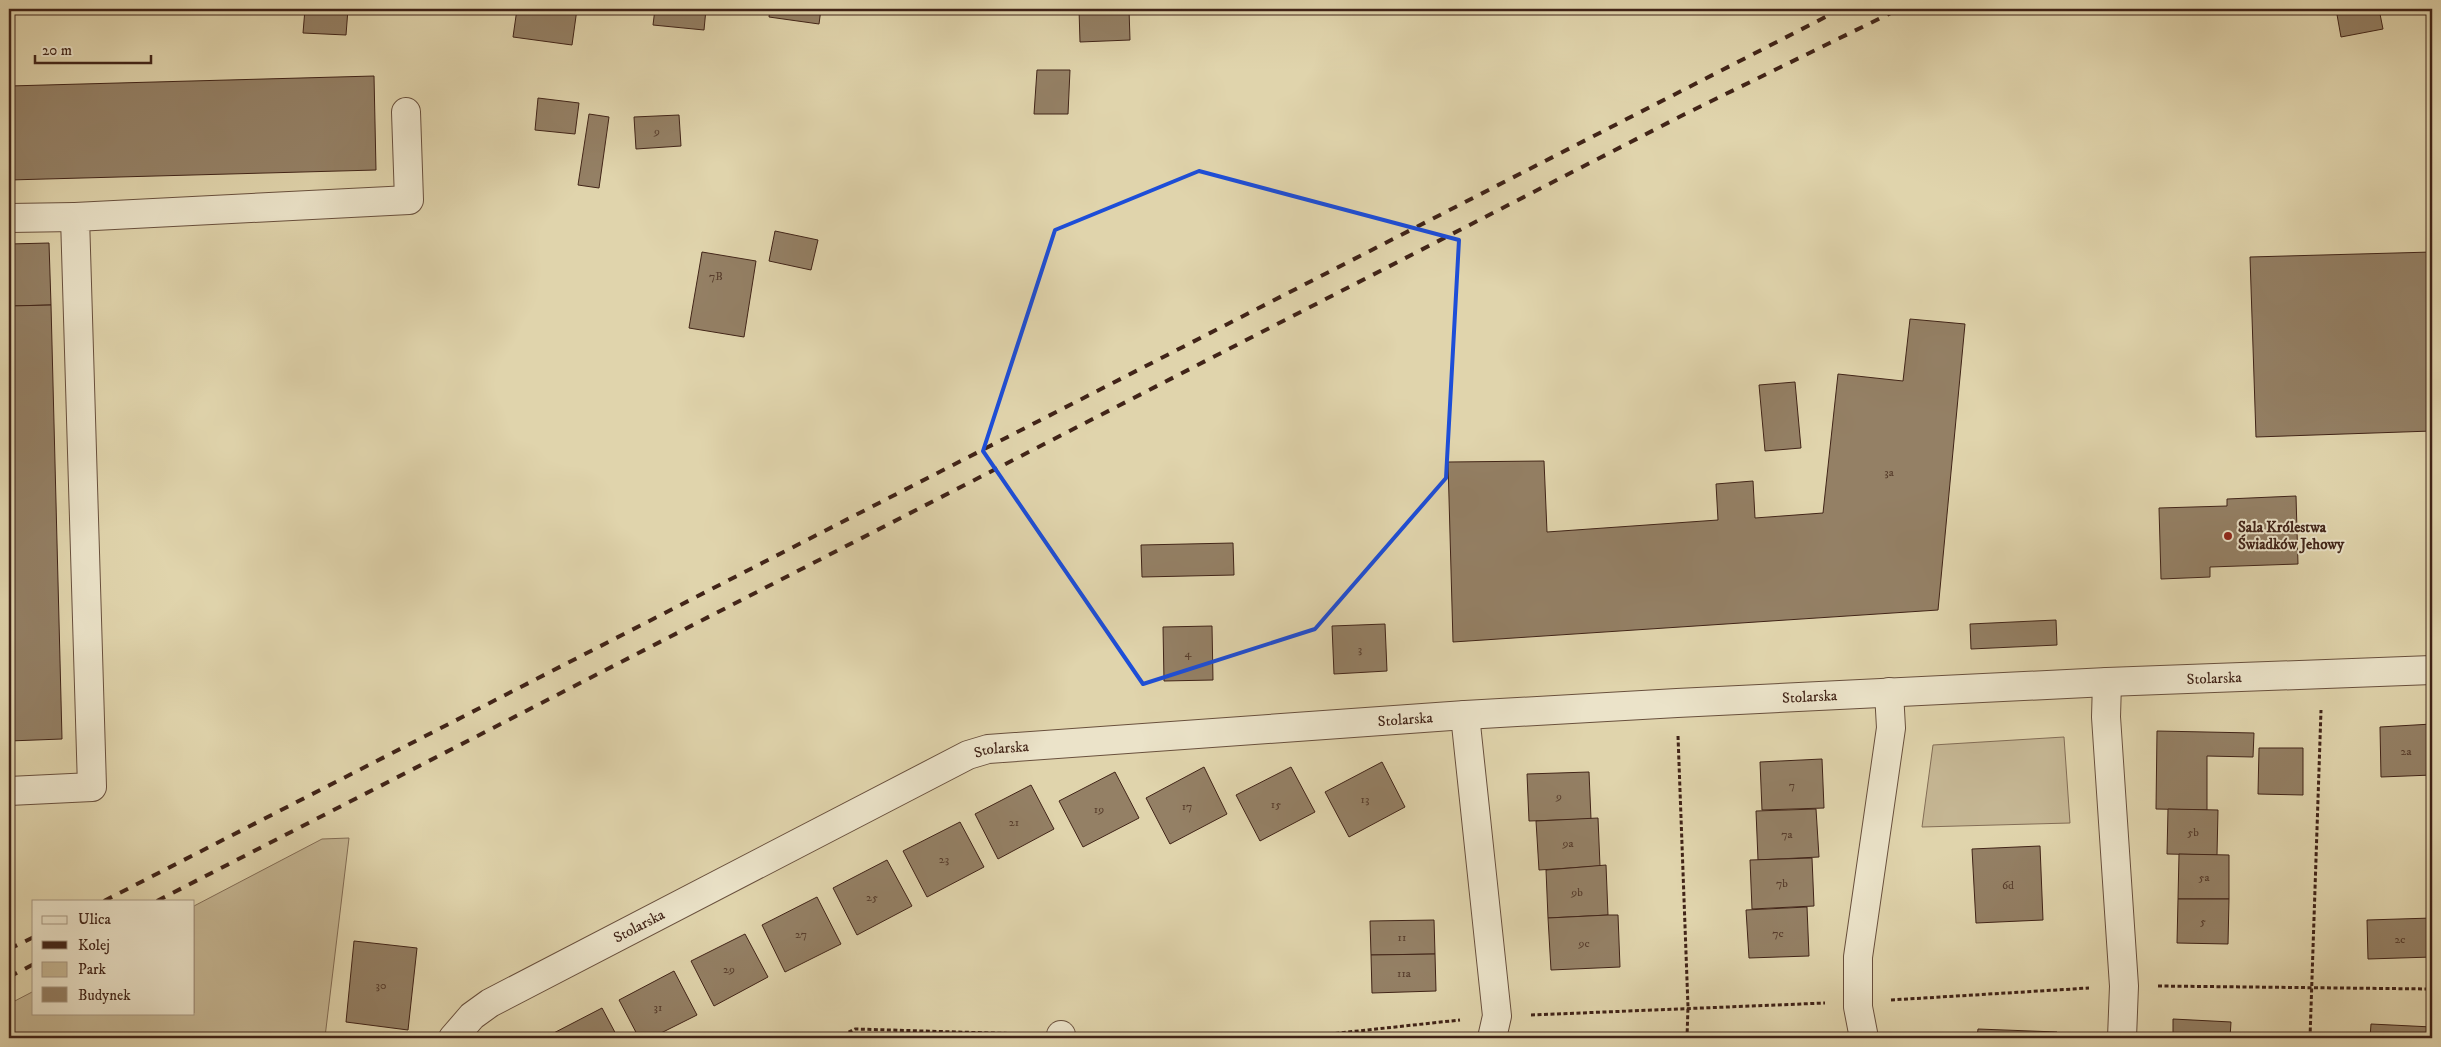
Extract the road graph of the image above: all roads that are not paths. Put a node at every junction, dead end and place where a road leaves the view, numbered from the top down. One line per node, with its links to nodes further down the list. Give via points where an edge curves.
1 (406, 112): 3 (street, via 408,200)
2 (9, 218): 3 (street)
3 (75, 218): 8 (street, via 92,787)
4 (2432, 670): 5 (street, Stolarska)
5 (2107, 682): 6 (street, Stolarska); 12 (street, via 2106,717 2124,986)
6 (1890, 692): 7 (street, Stolarska); 11 (street, via 1890,728 1858,957 1858,1002)
7 (1465, 715): 9 (street); 10 (street, Stolarska, via 988,748 968,755 490,1003 472,1016)
8 (9, 791)
9 (1494, 1027)
10 (453, 1038)
11 (1864, 1038)
12 (2122, 1038)

